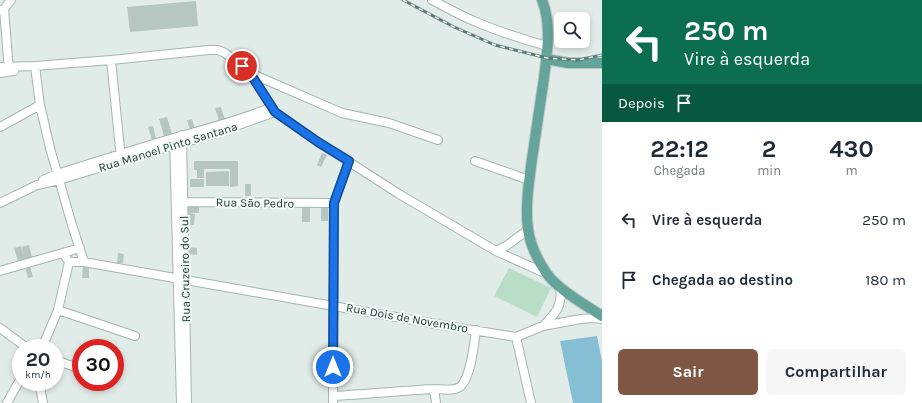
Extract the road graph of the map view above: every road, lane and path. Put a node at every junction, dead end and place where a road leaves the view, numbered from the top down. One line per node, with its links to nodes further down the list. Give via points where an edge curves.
1 (11, 0): 4 (street)
2 (432, 0): 5 (street, via 472,21)
3 (542, 0): 5 (main road, via 547,18)
4 (2, 10): 10 (street)
5 (547, 46): 6 (main road)
6 (546, 59): 8 (main road, via 568,63); 23 (main road)
7 (111, 60): 9 (street); 12 (street, via 218,50 225,52); 19 (street)
8 (602, 63)
9 (31, 66): 10 (street, via 22,69); 13 (street)
10 (6, 68): 11 (street)
11 (0, 73)
12 (250, 73): 14 (street); 17 (street, via 342,113 389,123)
13 (40, 105): 15 (street); 22 (street)
14 (273, 110): 16 (street, Rua Manoel Pinto Santana, via 208,136); 20 (street)
15 (0, 126)
16 (182, 139): 18 (street, Rua Manoel Pinto Santana); 24 (street, Rua Cruzeiro do Sul)
17 (438, 140)
18 (174, 141): 19 (street, Rua Manoel Pinto Santana); 24 (street, Rua Cruzeiro do Sul)
19 (121, 158): 22 (street, Rua Manoel Pinto Santana)
20 (349, 161): 26 (street); 29 (street, via 399,194)
21 (476, 162): 23 (street)
22 (58, 177): 25 (street, Rua Manoel Pinto Santana, via 44,179); 28 (street)
23 (530, 180): 27 (main road)
24 (180, 202): 26 (street, Rua São Pedro); 35 (street, Rua Cruzeiro do Sul)
25 (0, 203)
26 (334, 203): 37 (street)
27 (528, 230): 29 (street); 34 (main road, via 531,243)
28 (80, 248): 30 (street); 32 (street)
29 (496, 251): 34 (street)
30 (63, 253): 31 (street); 33 (street)
31 (69, 262): 32 (street, Rua Dois de Novembro); 38 (street)
32 (84, 262): 35 (street, Rua Dois de Novembro)
33 (0, 271)
34 (547, 274): 36 (main road)
35 (181, 279): 37 (street, Rua Dois de Novembro); 48 (street, Rua Cruzeiro do Sul)
36 (560, 288): 39 (main road); 41 (street, via 560,305)
37 (334, 306): 43 (street, Rua Dois de Novembro); 52 (street)
38 (58, 310): 44 (street); 47 (street)
39 (602, 316)
40 (602, 319): 41 (street, via 581,319)
41 (543, 326): 45 (street)
42 (0, 328): 46 (street)
43 (476, 330): 45 (street, Rua Dois de Novembro); 49 (street, via 465,380 460,387 453,390)
44 (136, 336)
45 (516, 338): 58 (street)
46 (15, 339)
47 (46, 339)
48 (183, 341): 55 (street, Rua Cruzeiro do Sul); 56 (street, Rua Cruzeiro do Sul)
49 (434, 389): 52 (street); 57 (street)
50 (14, 391): 53 (street)
51 (41, 391): 54 (street)
52 (333, 400)
53 (7, 403)
54 (43, 403)
55 (181, 403)
56 (187, 403)
57 (436, 403)
58 (531, 403)

